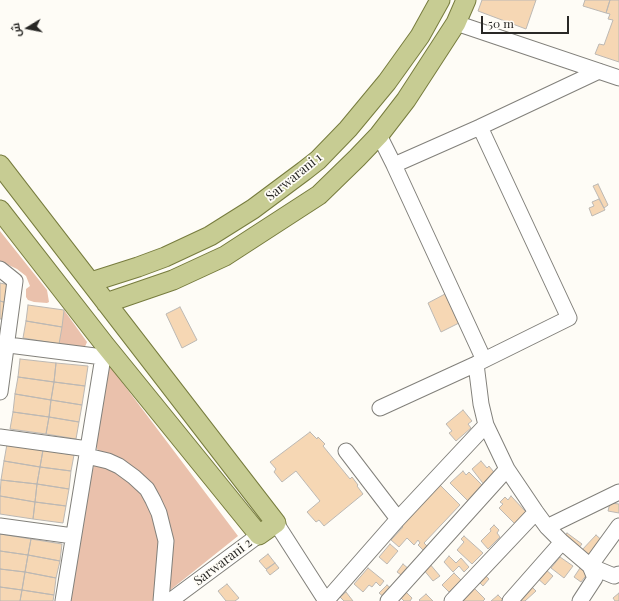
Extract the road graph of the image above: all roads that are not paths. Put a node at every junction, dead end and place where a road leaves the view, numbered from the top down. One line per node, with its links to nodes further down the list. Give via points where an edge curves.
1 (440, 0): 4 (main road, Sarwarani 1)
2 (466, 0): 3 (main road)
3 (456, 23): 5 (main road); 6 (street)
4 (406, 57): 5 (main road); 14 (main road, Sarwarani 1, via 367,107 330,148 304,172 266,200 231,224 186,248)
5 (426, 69): 9 (main road)
6 (599, 71): 7 (street); 8 (street)
7 (619, 78)
8 (480, 127): 10 (street); 18 (street, via 569,318)
9 (379, 135): 10 (street); 15 (main road, via 318,195 225,256 172,280)
10 (394, 165): 18 (street)
11 (0, 166): 14 (main road)
12 (0, 210): 17 (main road)
13 (0, 269): 16 (street, via 15,281)
14 (91, 282): 15 (main road)
15 (106, 303): 29 (main road)
16 (3, 344): 17 (street); 19 (street)
17 (104, 351): 24 (street); 33 (main road)
18 (480, 362): 20 (street); 21 (street, via 481,404)
19 (0, 392)
20 (380, 408)
21 (486, 425): 25 (street); 28 (street)
22 (0, 437): 24 (street)
23 (346, 451): 28 (street)
24 (88, 453): 34 (street); 39 (street, via 119,466 147,489 153,500 166,541)
25 (508, 469): 27 (street); 42 (street)
26 (619, 492): 32 (street)
27 (536, 512): 32 (street); 43 (street)
28 (398, 519): 41 (street)
29 (276, 522): 33 (main road, Sarwarani 2); 41 (street)
30 (0, 526): 34 (street)
31 (619, 526): 36 (street)
32 (547, 527): 35 (street)
33 (259, 535): 40 (street, Sarwarani 2)
34 (73, 536): 38 (street)
35 (562, 542): 36 (street); 44 (street)
36 (590, 566): 37 (street, via 614,576); 45 (street, via 595,578)
37 (619, 574)
38 (62, 601)
39 (161, 601)
40 (170, 601)
41 (326, 601)
42 (388, 601)
43 (452, 601)
44 (510, 601)
45 (580, 601)

